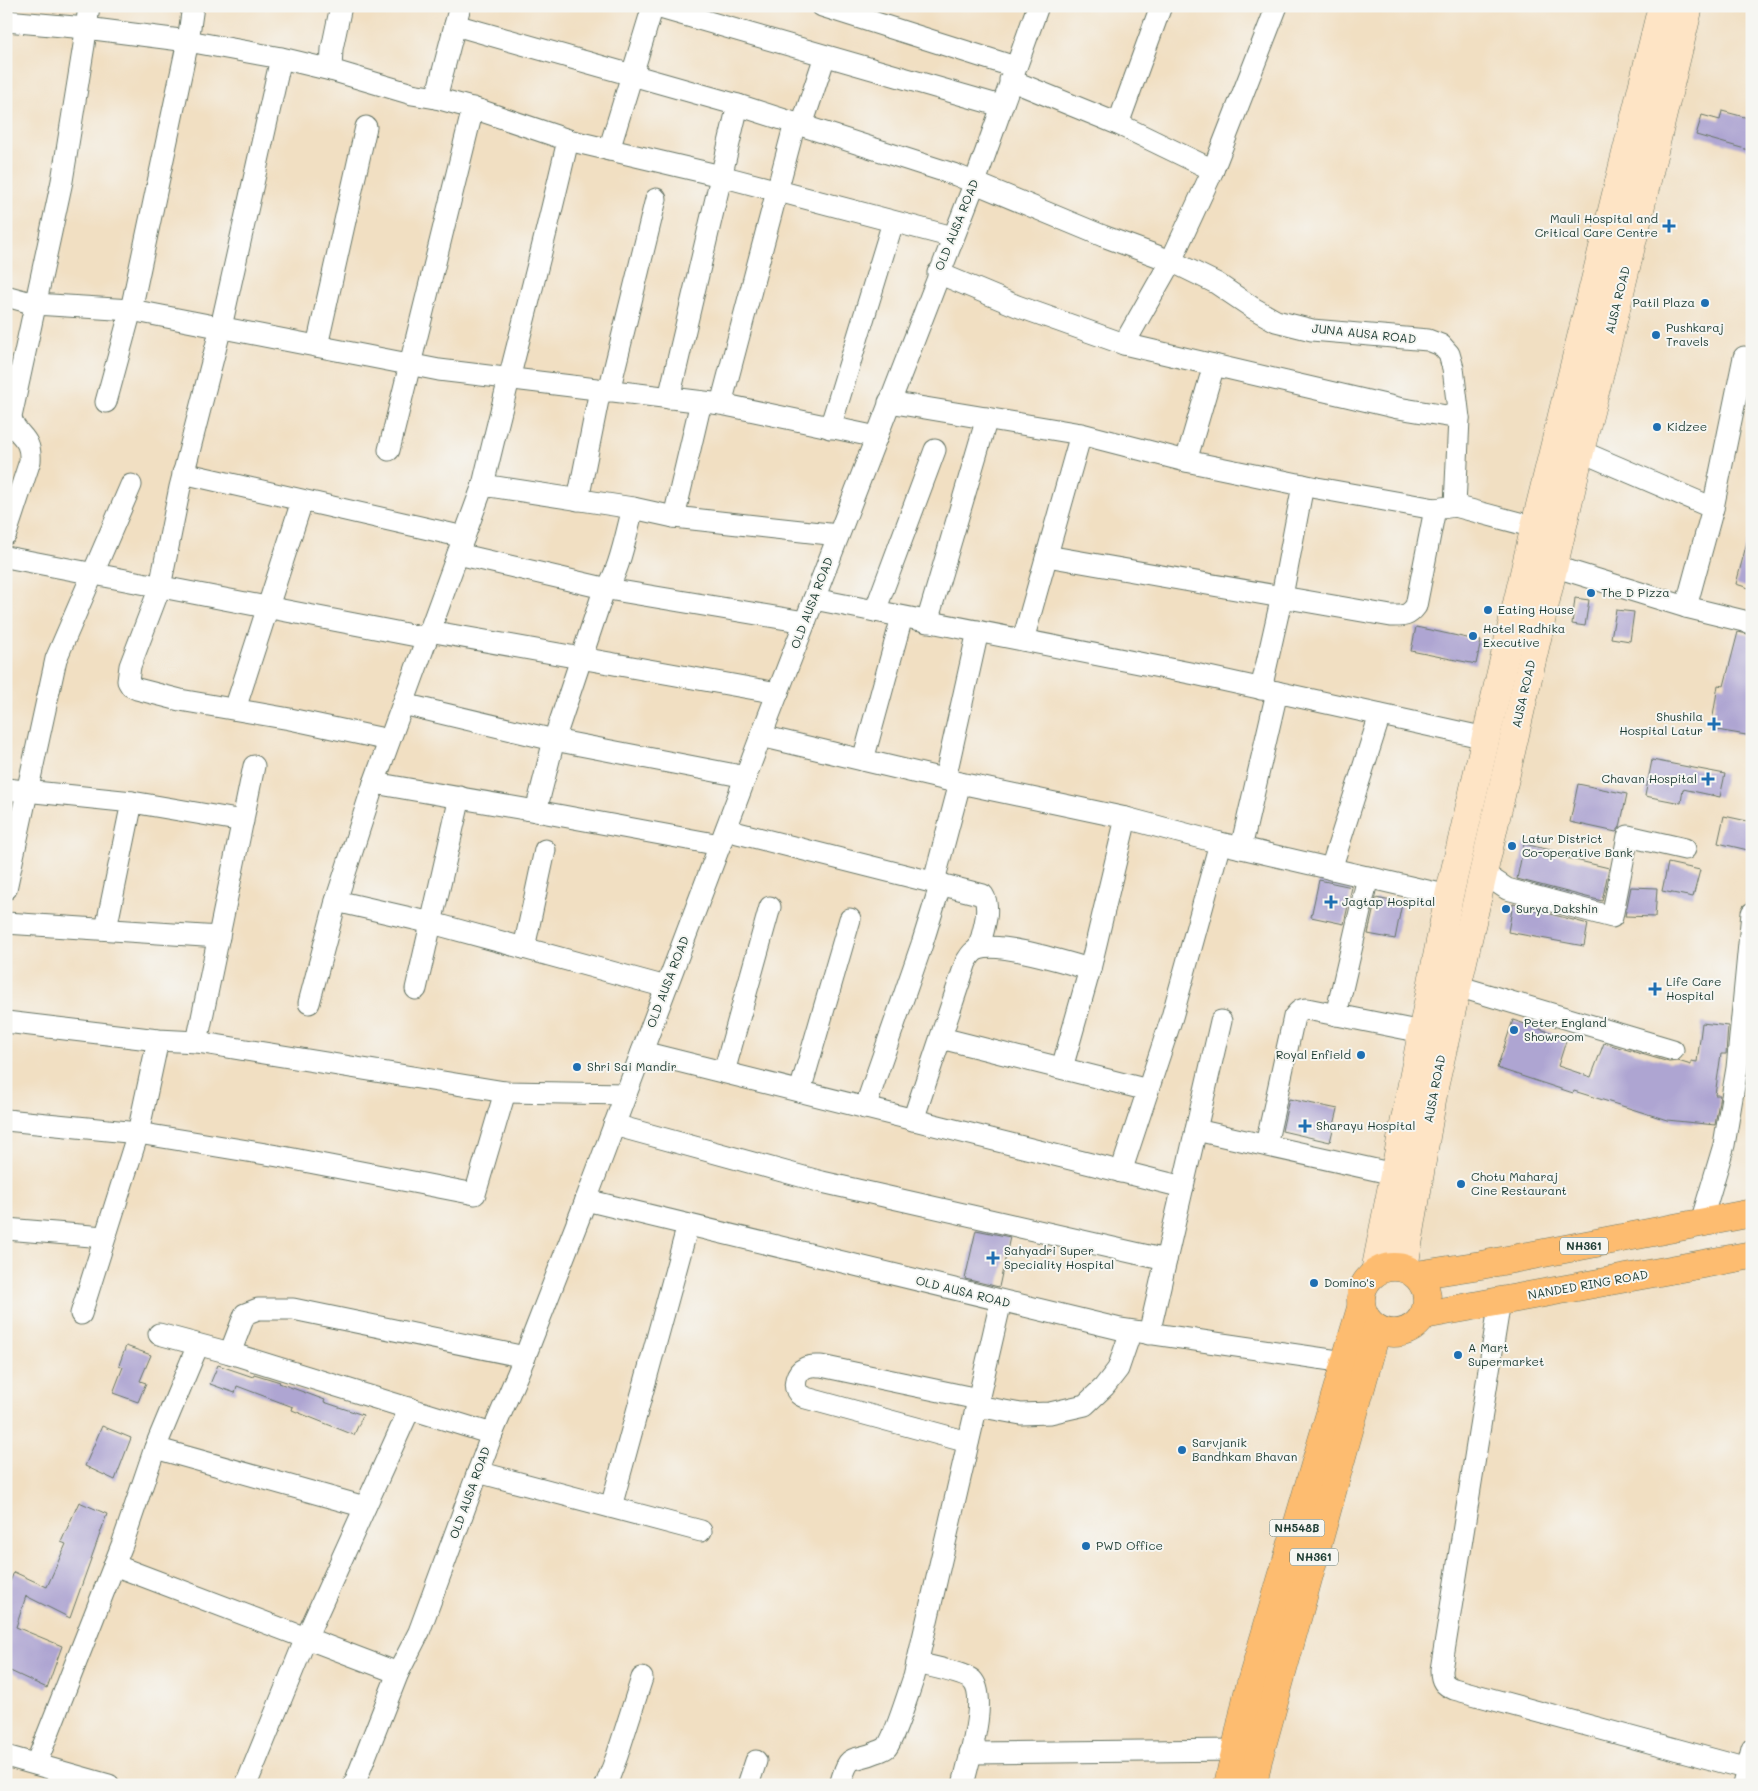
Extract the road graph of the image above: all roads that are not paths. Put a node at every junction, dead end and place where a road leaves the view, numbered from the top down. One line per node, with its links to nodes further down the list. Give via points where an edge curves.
1 (89, 6): 12 (street)
2 (193, 6): 13 (street)
3 (341, 6): 16 (street)
4 (822, 6): 17 (street)
5 (1038, 6): 17 (street, OLD AUSA ROAD)
6 (1161, 6): 24 (street)
7 (1277, 6): 28 (street)
8 (1662, 6): 71 (main road)
9 (1689, 6): 59 (main road, AUSA ROAD)
10 (458, 15): 18 (street, JUNA AUSA ROAD); 19 (street)
11 (6, 21): 12 (street)
12 (86, 28): 13 (street); 38 (street, via 62,181)
13 (188, 41): 15 (street); 39 (street)
14 (825, 56): 18 (street, via 653,6); 21 (street); 23 (street)
15 (281, 58): 16 (street); 40 (street)
16 (330, 70): 19 (street)
17 (1013, 74): 21 (street, OLD AUSA ROAD); 24 (street)
18 (632, 75): 20 (street, JUNA AUSA ROAD); 27 (street)
19 (436, 98): 22 (street)
20 (738, 105): 23 (street, JUNA AUSA ROAD); 29 (street)
21 (1001, 106): 30 (street, OLD AUSA ROAD)
22 (473, 108): 26 (street); 44 (street)
23 (798, 124): 30 (street, JUNA AUSA ROAD); 31 (street)
24 (1118, 124): 28 (street)
25 (366, 127): 42 (street)
26 (568, 140): 27 (street); 46 (street)
27 (609, 150): 29 (street)
28 (1212, 170): 35 (street)
29 (721, 176): 31 (street); 48 (street)
30 (975, 182): 34 (street, OLD AUSA ROAD); 35 (street, JUNA AUSA ROAD)
31 (777, 191): 33 (street); 51 (street)
32 (656, 199): 47 (street)
33 (893, 222): 34 (street); 54 (street)
34 (953, 237): 36 (street, OLD AUSA ROAD)
35 (1171, 261): 41 (street); 53 (street, JUNA AUSA ROAD, via 1216,283 1276,321 1312,330 1428,340 1441,345 1449,354 1453,368)
36 (938, 273): 41 (street, via 1017,306); 50 (street, OLD AUSA ROAD)
37 (6, 296): 38 (street)
38 (35, 304): 39 (street); 72 (street, via 11,417 31,450 30,461)
39 (131, 310): 40 (street); 49 (street)
40 (221, 327): 42 (street); 61 (street)
41 (1124, 344): 45 (street)
42 (318, 346): 44 (street)
43 (1744, 357): 69 (street)
44 (410, 364): 46 (street); 57 (street)
45 (1214, 365): 53 (street, via 1398,408); 60 (street)
46 (508, 378): 47 (street); 63 (street)
47 (605, 390): 48 (street); 65 (street)
48 (670, 398): 51 (street)
49 (106, 402)
50 (889, 402): 52 (street); 56 (street, OLD AUSA ROAD)
51 (711, 403): 54 (street); 70 (street)
52 (987, 418): 55 (street); 90 (street)
53 (1459, 418): 67 (street, JUNA AUSA ROAD)
54 (830, 428): 56 (street)
55 (1081, 434): 60 (street); 76 (street)
56 (877, 438): 73 (street, OLD AUSA ROAD)
57 (389, 450)
58 (935, 450): 87 (street)
59 (1580, 451): 69 (street); 74 (main road, AUSA ROAD)
60 (1186, 461): 64 (street)
61 (183, 473): 66 (street); 81 (street)
62 (131, 484): 80 (street)
63 (483, 485): 65 (street); 75 (street)
64 (1303, 485): 67 (street); 83 (street)
65 (578, 500): 68 (street)
66 (302, 501): 75 (street); 86 (street)
67 (1445, 507): 71 (street); 83 (street, JUNA AUSA ROAD, via 1411,614 1390,616)
68 (633, 508): 70 (street); 82 (street)
69 (1713, 508): 85 (street)
70 (674, 517): 73 (street)
71 (1535, 526): 74 (street); 78 (main road)
72 (6, 534)
73 (838, 535): 84 (street, OLD AUSA ROAD)
74 (1560, 535): 79 (main road, AUSA ROAD)
75 (461, 546): 82 (street); 93 (street)
76 (1047, 556): 83 (street); 94 (street)
77 (6, 557): 80 (street)
78 (1528, 558): 79 (street); 102 (main road)
79 (1553, 566): 85 (street); 122 (main road, AUSA ROAD)
80 (91, 574): 81 (street); 110 (street, via 56,659)
81 (160, 587): 86 (street); 99 (street, via 130,666 128,682 137,689)
82 (608, 588): 89 (street); 95 (street, via 603,593)
83 (1282, 596): 96 (street)
84 (814, 599): 87 (street); 89 (street, OLD AUSA ROAD)
85 (1686, 607): 91 (street)
86 (268, 608): 93 (street); 99 (street)
87 (875, 611): 88 (street)
88 (902, 617): 90 (street); 105 (street)
89 (805, 622): 97 (street, OLD AUSA ROAD)
90 (927, 622): 92 (street)
91 (1752, 623)
92 (978, 632): 94 (street); 108 (street)
93 (428, 635): 95 (street); 98 (street)
94 (1023, 640): 96 (street)
95 (582, 658): 97 (street); 104 (street)
96 (1269, 690): 100 (street); 118 (street)
97 (778, 693): 101 (street, OLD AUSA ROAD)
98 (403, 704): 103 (street); 104 (street)
99 (235, 710): 103 (street)
100 (1380, 715): 102 (street); 121 (street)
101 (761, 736): 105 (street); 107 (street, OLD AUSA ROAD)
102 (1486, 738): 126 (main road)
103 (389, 740): 109 (street)
104 (554, 740): 107 (street); 113 (street)
105 (863, 760): 108 (street)
106 (254, 766): 115 (street)
107 (746, 777): 116 (street, OLD AUSA ROAD)
108 (952, 781): 114 (street); 124 (street)
109 (374, 782): 111 (street); 127 (street)
110 (16, 790): 112 (street); 125 (street)
111 (460, 797): 113 (street); 132 (street)
112 (132, 802): 115 (street); 133 (street)
113 (536, 811): 116 (street)
114 (1126, 818): 117 (street); 137 (street)
115 (243, 820): 134 (street)
116 (723, 837): 124 (street); 139 (street, OLD AUSA ROAD)
117 (1220, 843): 118 (street); 153 (street, via 1172,1017)
118 (1241, 848): 121 (street)
119 (1685, 848): 122 (street, via 1628,836 1612,917 1507,889)
120 (545, 850): 135 (street)
121 (1331, 869): 123 (street)
122 (1483, 873): 138 (main road, AUSA ROAD)
123 (1368, 878): 126 (street); 142 (street)
124 (938, 882): 136 (street, via 983,895 987,907); 157 (street, via 922,944)
125 (6, 889)
126 (1449, 896): 145 (main road)
127 (336, 901): 132 (street); 141 (street)
128 (770, 907): 152 (street)
129 (1752, 913): 169 (street, via 1737,1068 1724,1145)
130 (850, 919): 154 (street)
131 (6, 923): 133 (street)
132 (432, 923): 135 (street); 140 (street)
133 (106, 930): 134 (street)
134 (219, 937): 148 (street)
135 (524, 948): 139 (street)
136 (979, 948): 137 (street, via 1011,949); 146 (street, via 966,962)
137 (1090, 969): 151 (street)
138 (1458, 986): 149 (street); 176 (main road, AUSA ROAD, via 1435,1083)
139 (666, 987): 150 (street, OLD AUSA ROAD)
140 (416, 988)
141 (309, 1003)
142 (1336, 1014): 145 (street); 163 (street, via 1302,1009 1294,1017)
143 (1221, 1021): 161 (street)
144 (6, 1022): 147 (street)
145 (1422, 1032): 165 (main road)
146 (941, 1038): 151 (street); 159 (street)
147 (158, 1040): 148 (street); 162 (street)
148 (197, 1042): 155 (street)
149 (1673, 1050)
150 (642, 1052): 152 (street); 156 (street, OLD AUSA ROAD)
151 (1062, 1068): 153 (street)
152 (724, 1072): 154 (street)
153 (1148, 1090): 164 (street)
154 (800, 1091): 157 (street)
155 (505, 1092): 156 (street); 162 (street, via 475,1194)
156 (626, 1094): 160 (street, OLD AUSA ROAD)
157 (865, 1108): 159 (street)
158 (6, 1120): 162 (street)
159 (913, 1120): 164 (street)
160 (614, 1125): 167 (street, OLD AUSA ROAD); 174 (street, via 822,1182)
161 (1196, 1130): 163 (street); 166 (street)
162 (138, 1132): 172 (street)
163 (1266, 1145): 165 (street)
164 (1121, 1172): 166 (street)
165 (1394, 1174): 175 (main road)
166 (1183, 1187): 174 (street)
167 (586, 1200): 170 (street, OLD AUSA ROAD); 186 (street, OLD AUSA ROAD)
168 (1752, 1213): 169 (highway, NH361)
169 (1701, 1222): 176 (highway, NH361, via 1490,1263)
170 (688, 1225): 178 (street, OLD AUSA ROAD); 195 (street)
171 (6, 1229): 172 (street)
172 (104, 1237): 179 (street)
173 (1752, 1255): 177 (highway, NANDED RING ROAD)
174 (1166, 1260): 182 (street)
175 (1376, 1272): 176 (highway, via 1389,1267); 181 (highway, via 1360,1294)
176 (1410, 1272): 180 (highway, via 1424,1287 1427,1301)
177 (1500, 1300): 180 (highway, NANDED RING ROAD); 207 (street, via 1441,1680 1454,1689)
178 (1001, 1301): 182 (street, OLD AUSA ROAD); 188 (street)
179 (81, 1314)
180 (1424, 1314): 181 (highway, via 1416,1325 1404,1332)
181 (1369, 1318): 187 (highway); 216 (highway, NH361)
182 (1140, 1333): 187 (street, OLD AUSA ROAD); 188 (street, via 1118,1369 1085,1404 1050,1413 1022,1414)
183 (159, 1334): 184 (street)
184 (198, 1345): 185 (street); 192 (street)
185 (230, 1353): 186 (street, via 245,1314 258,1309 293,1309); 189 (street)
186 (525, 1357): 190 (street, OLD AUSA ROAD)
187 (1345, 1362): 202 (highway, NH548B, via 1248,1693)
188 (977, 1402): 191 (street); 191 (street, via 822,1366 804,1368 796,1380 799,1393 806,1398)
189 (410, 1408): 190 (street); 194 (street)
190 (492, 1434): 193 (street, OLD AUSA ROAD)
191 (968, 1442): 199 (street)
192 (155, 1448): 194 (street); 197 (street)
193 (478, 1472): 195 (street); 200 (street, OLD AUSA ROAD, via 419,1632)
194 (365, 1507): 198 (street)
195 (612, 1507): 196 (street)
196 (701, 1531)
197 (114, 1565): 198 (street); 206 (street)
198 (306, 1638): 200 (street); 209 (street)
199 (917, 1663): 203 (street, via 972,1680 978,1692 979,1709); 213 (street, via 886,1747 851,1759)
200 (398, 1673): 210 (street, OLD AUSA ROAD)
201 (642, 1678): 211 (street)
202 (1236, 1750): 203 (street); 215 (highway, NH548B)
203 (970, 1753): 214 (street)
204 (6, 1756): 206 (street)
205 (756, 1761): 212 (street)
206 (36, 1764): 208 (street)
207 (1748, 1768)
208 (109, 1785)
209 (246, 1785)
210 (354, 1785)
211 (606, 1785)
212 (748, 1785)
213 (840, 1785)
214 (963, 1785)
215 (1228, 1785)
216 (1253, 1785)

